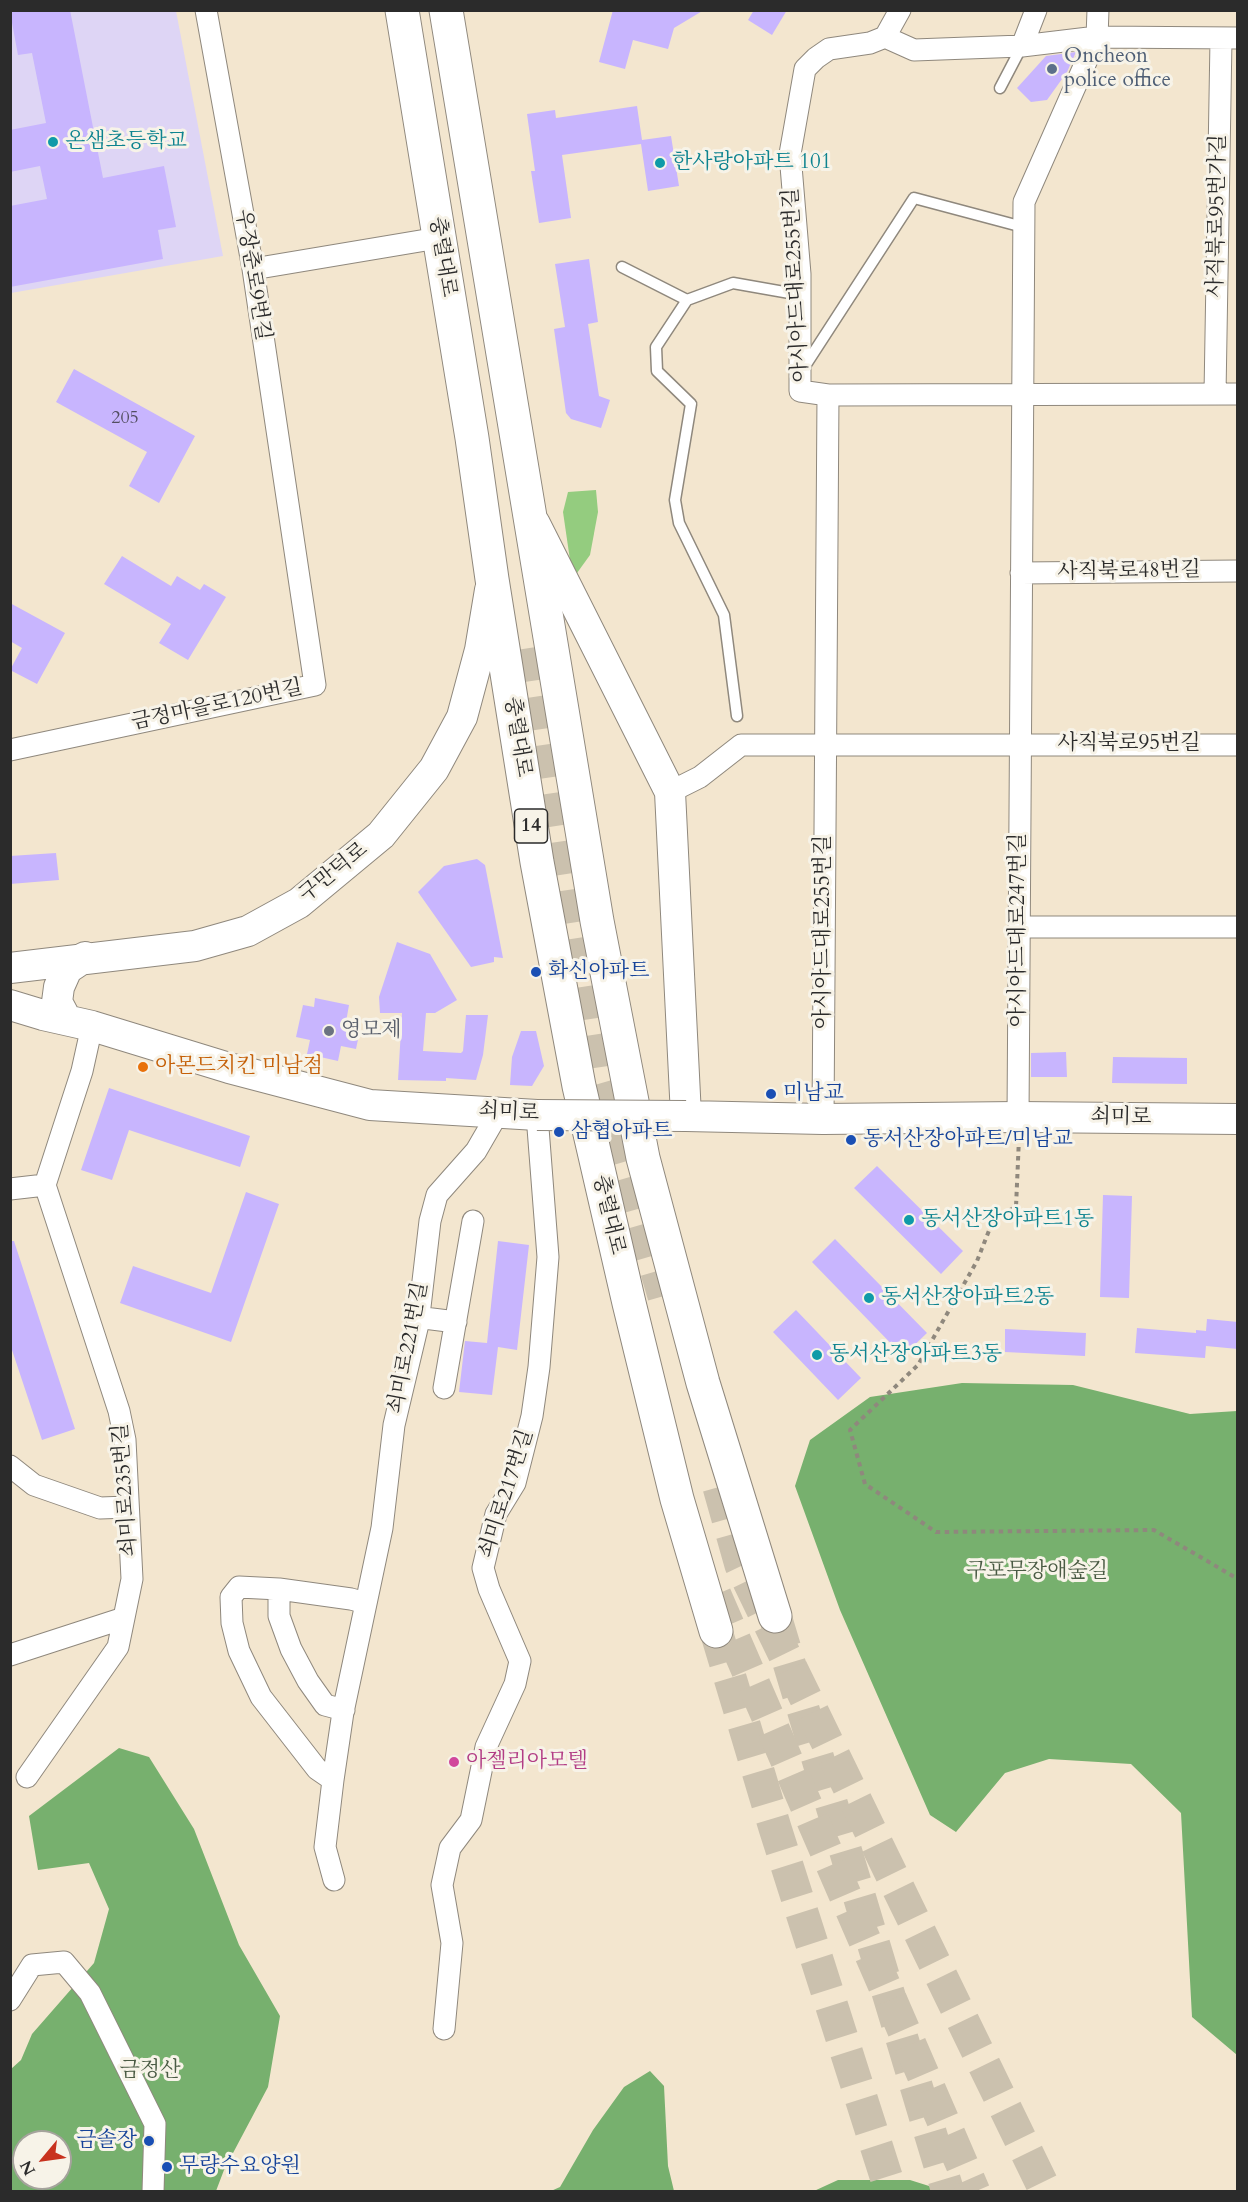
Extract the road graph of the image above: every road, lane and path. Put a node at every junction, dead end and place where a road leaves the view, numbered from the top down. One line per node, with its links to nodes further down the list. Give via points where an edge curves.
1 (206, 10): 15 (street, 우장춘로9번길)
2 (402, 10): 13 (main road, 충렬대로 / 14)
3 (446, 10): 23 (main road, 충렬대로)
4 (900, 10): 7 (street)
5 (1036, 10): 10 (street)
6 (1098, 10): 8 (street, 아시아드대로247번길)
7 (885, 37): 10 (street, via 914,50); 16 (street, 아시아드대로255번길, via 870,44 829,49 805,69 790,154)
8 (1097, 37): 9 (street); 10 (street); 12 (street, 아시아드대로247번길, via 1024,202)
9 (1229, 39): 19 (street, 사직북로95번가길)
10 (1022, 46): 11 (lane)
11 (1000, 88)
12 (1023, 227): 18 (lane, via 914,198); 22 (street, 아시아드대로247번길)
13 (438, 238): 15 (street); 27 (main road, 충렬대로 / 14)
14 (622, 267): 17 (lane)
15 (253, 269): 24 (street, 우장춘로9번길)
16 (801, 295): 17 (lane, via 733,283); 18 (street, 아시아드대로255번길)
17 (687, 300): 28 (lane, via 657,347 657,371 691,404 675,500 679,523 724,615)
18 (801, 372): 21 (street, 아시아드대로255번길, via 800,391)
19 (1215, 394): 20 (street); 22 (street)
20 (1238, 394)
21 (828, 395): 22 (street); 29 (street, 아시아드대로255번길)
22 (1022, 395): 26 (street, 아시아드대로247번길)
23 (527, 508): 33 (main road); 58 (main road, 충렬대로, via 597,921 643,1158 703,1383)
24 (292, 540): 32 (street, 금정마을로120번길, via 315,685)
25 (1238, 571): 26 (street, 사직북로48번길)
26 (1021, 573): 30 (street, 아시아드대로247번길)
27 (492, 579): 36 (main road, 구만덕로, via 480,650 462,717 434,769 381,835 299,903 248,931 195,946); 60 (main road, 충렬대로 / 14, via 537,862 579,1086 677,1499)
28 (737, 716)
29 (825, 744): 30 (street); 33 (street, via 741,745 700,777); 45 (street, 아시아드대로255번길)
30 (1020, 744): 31 (street, 사직북로95번길); 34 (street, 아시아드대로247번길)
31 (1238, 745)
32 (10, 750)
33 (670, 792): 43 (main road)
34 (1019, 927): 35 (street); 44 (street, 아시아드대로247번길)
35 (1238, 927)
36 (85, 957): 37 (main road, 구만덕로); 39 (main road, via 67,969 59,987 57,1002)
37 (10, 968)
38 (10, 1005): 39 (main road, 쇠미로)
39 (67, 1020): 40 (main road); 41 (main road, 쇠미로, via 370,1105); 47 (street, via 82,1071)
40 (10, 1026)
41 (498, 1113): 42 (main road, 쇠미로); 50 (street, 쇠미로221번길, via 476,1151 437,1195)
42 (537, 1115): 43 (main road, 쇠미로, bridge); 67 (street, 쇠미로217번길, via 548,1257 538,1367 532,1416 515,1483 496,1514 483,1568 520,1661 515,1684 486,1747 471,1820 450,1848 442,1884 452,1943)
43 (686, 1116): 45 (main road, 쇠미로)
44 (1018, 1117): 45 (main road, 쇠미로); 46 (main road, 쇠미로); 55 (path, via 1016,1207 994,1218 977,1261 918,1365 850,1430 866,1484 936,1532 1154,1530)
45 (823, 1119)
46 (1238, 1119)
47 (45, 1185): 48 (street); 54 (street, 쇠미로235번길, via 119,1411 125,1440)
48 (10, 1189)
49 (473, 1221): 51 (street)
50 (417, 1317): 51 (street); 57 (street, 쇠미로221번길, via 394,1425 382,1528)
51 (456, 1322): 52 (street)
52 (444, 1388)
53 (10, 1466): 54 (street, via 34,1485 100,1508)
54 (128, 1507): 59 (street, 쇠미로235번길, via 132,1579)
55 (1238, 1579)
56 (279, 1589): 57 (street); 62 (street, via 279,1616 308,1681 325,1705); 64 (street, via 239,1587 231,1597 239,1651 261,1697 317,1769)
57 (366, 1603): 62 (street, 쇠미로221번길)
58 (774, 1616)
59 (124, 1618): 61 (street); 63 (street, 쇠미로235번길, via 118,1647)
60 (716, 1631)
61 (10, 1655)
62 (344, 1710): 64 (street, 쇠미로221번길)
63 (27, 1778)
64 (333, 1780): 65 (street, 쇠미로221번길, via 325,1847)
65 (334, 1880)
66 (10, 2000): 68 (street, via 32,1965 64,1962 90,1993 155,2124)
67 (444, 2029)
68 (153, 2192)

